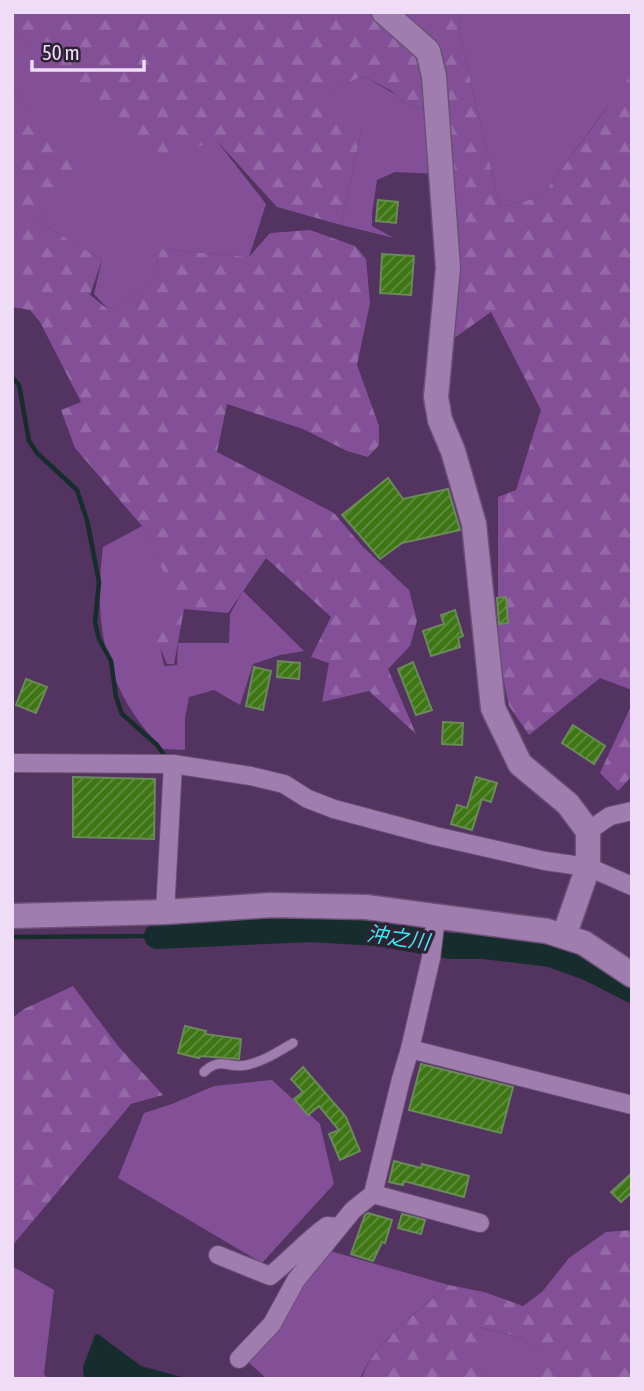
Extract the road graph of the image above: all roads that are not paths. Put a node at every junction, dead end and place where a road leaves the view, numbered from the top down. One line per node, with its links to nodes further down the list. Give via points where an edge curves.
1 (384, 12): 5 (street, via 428,51 434,76 449,268 436,397 474,524 494,708 520,764 568,804)
2 (12, 763): 3 (street)
3 (173, 764): 6 (street, via 284,784 334,809 435,836); 8 (street)
4 (632, 811): 5 (street, via 610,816)
5 (588, 831): 6 (street)
6 (588, 867): 7 (street); 11 (street)
7 (632, 886)
8 (165, 912): 9 (street); 10 (street, via 316,905)
9 (12, 916)
10 (436, 917): 11 (street, via 521,926); 14 (street)
11 (564, 936): 12 (street, via 584,943)
12 (632, 975)
13 (293, 1043): 15 (lane, via 262,1061 242,1066 221,1063)
14 (410, 1049): 16 (street); 17 (street)
15 (204, 1072)
16 (632, 1105)
17 (373, 1194): 18 (street); 19 (street)
18 (481, 1223)
19 (339, 1227): 20 (street, via 327,1226 270,1276); 21 (street, via 296,1280 272,1324)
20 (218, 1255)
21 (239, 1359)

